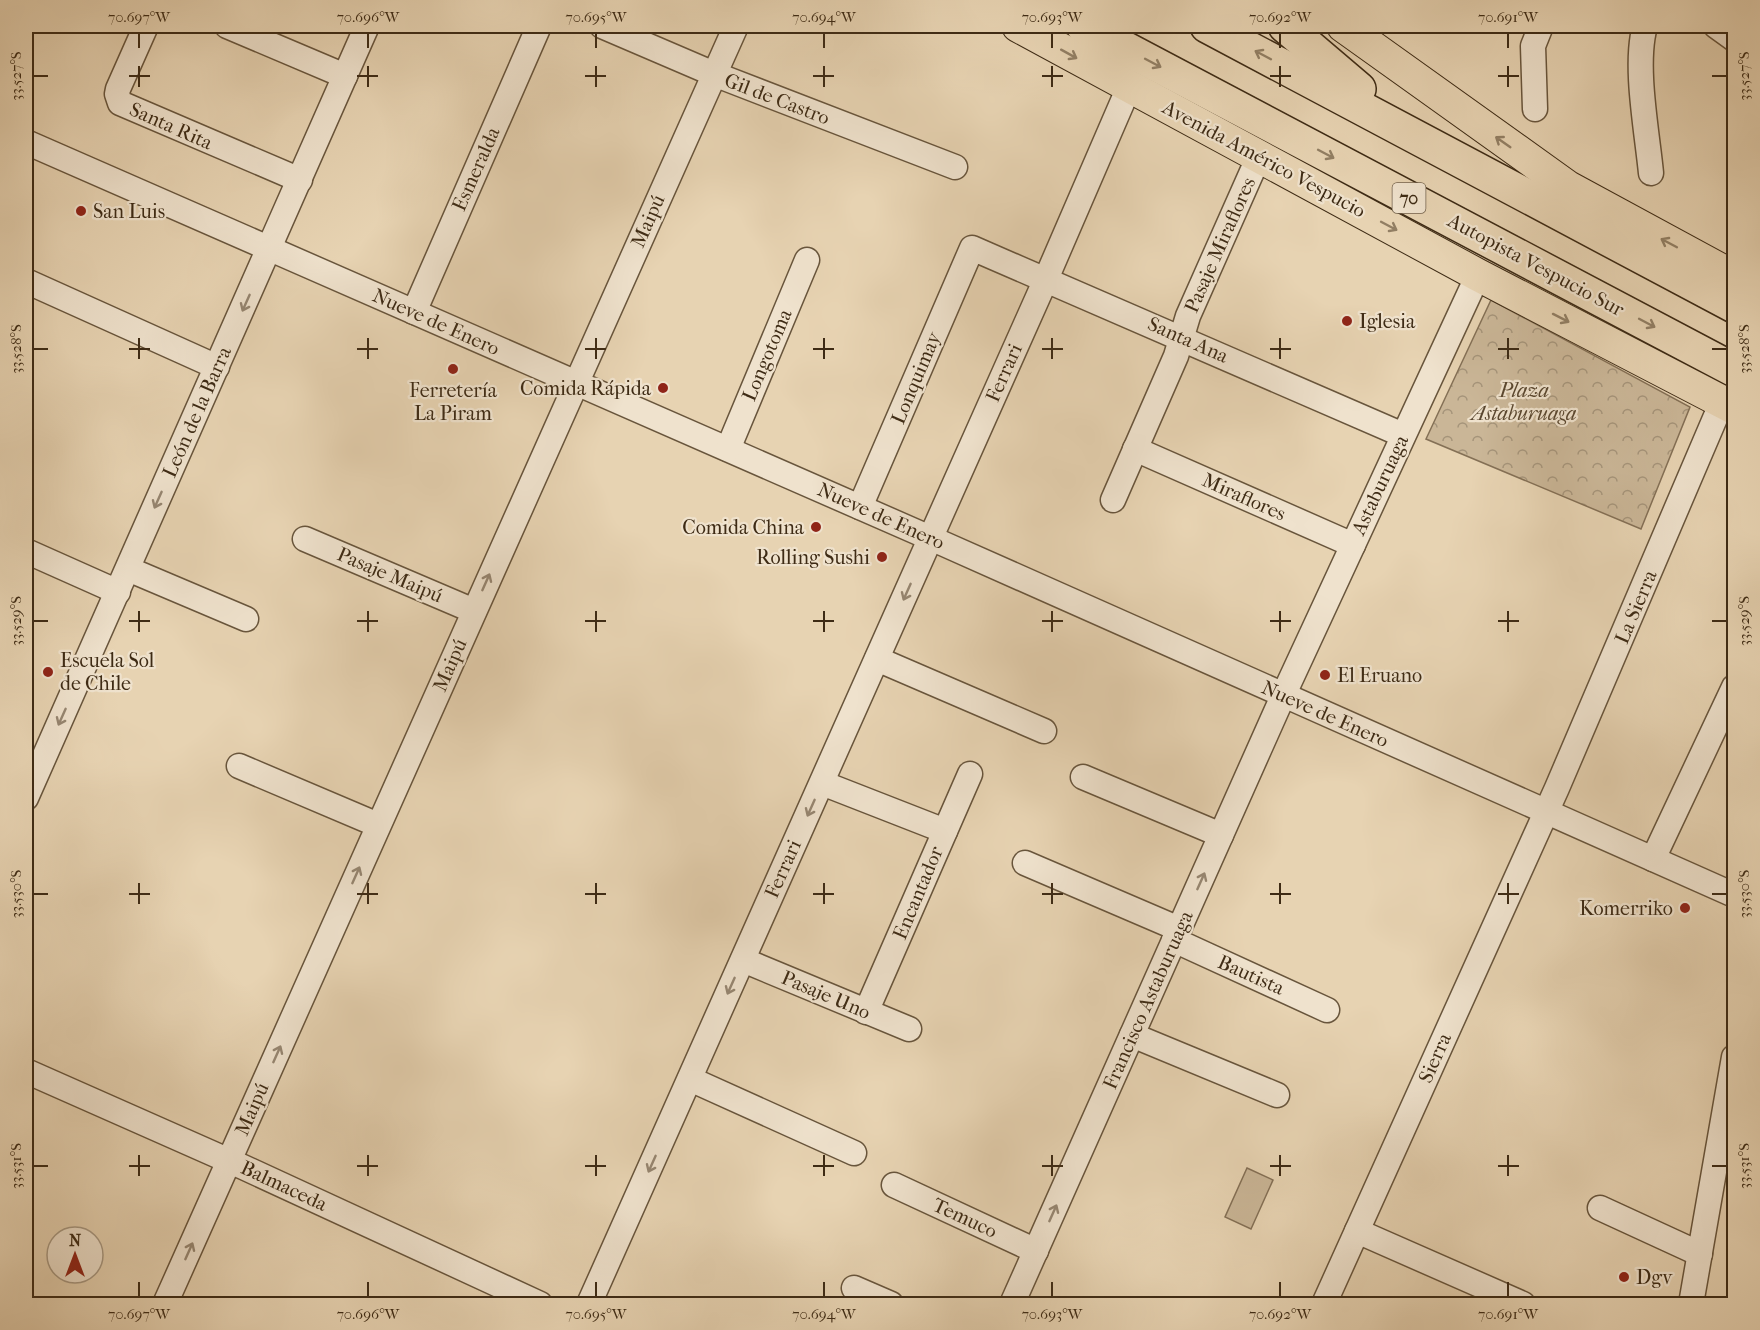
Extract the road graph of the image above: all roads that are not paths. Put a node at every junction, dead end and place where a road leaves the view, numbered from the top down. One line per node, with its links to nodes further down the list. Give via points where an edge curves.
1 (146, 26): 25 (street, Santa Rita, via 118,89 120,103)
2 (227, 26): 17 (street)
3 (367, 26): 17 (street, León de la Barra)
4 (539, 26): 34 (street, Esmeralda)
5 (736, 26): 16 (street, Maipú)
6 (1018, 26): 18 (main road, Avenida Américo Vespucio, one-way to 18)
7 (1083, 26): 37 (highway, Autopista Vespucio Sur / 70, one-way to 37)
8 (1207, 26): 21 (highway, one-way to 8)
9 (1286, 26): 21 (highway, via 1327,64)
10 (1343, 26): 29 (main road, one-way to 10, via 1569,187)
11 (1541, 26): 19 (street, via 1533,46)
12 (1646, 26): 24 (street, via 1641,62)
13 (1716, 26): 15 (street)
14 (610, 27): 16 (street, Gil de Castro)
15 (1734, 39)
16 (714, 74): 23 (street, Gil de Castro); 38 (street, Maipú)
17 (345, 76): 25 (street, León de la Barra)
18 (1129, 87): 22 (main road, Avenida Américo Vespucio); 31 (street, Ferrari)
19 (1535, 109)
20 (26, 142): 27 (street, Nueve de Enero)
21 (1426, 142): 33 (highway)
22 (1259, 156): 30 (main road, Avenida Américo Vespucio, one-way to 30); 35 (street, Pasaje Miraflores, via 1188,316)
23 (955, 167)
24 (1651, 173)
25 (300, 180): 27 (street, León de la Barra)
26 (972, 248): 31 (street, Santa Ana); 44 (street, Lonquimay)
27 (270, 249): 34 (street, Nueve de Enero); 36 (street, León de la Barra, one-way to 36)
28 (807, 260): 41 (street, Longotoma)
29 (1730, 273)
30 (1478, 274): 39 (main road, Avenida Américo Vespucio, one-way to 39); 40 (street, Astaburuaga)
31 (1046, 279): 35 (street, Santa Ana); 45 (street, Ferrari)
32 (26, 281): 36 (street)
33 (1734, 306)
34 (414, 312): 38 (street, Nueve de Enero)
35 (1182, 338): 40 (street, Santa Ana); 42 (street, Pasaje Miraflores)
36 (218, 367): 49 (street, León de la Barra, one-way to 49)
37 (1734, 370)
38 (575, 383): 41 (street, Nueve de Enero); 51 (street, Maipú, one-way to 38)
39 (1728, 405): 62 (street, La Sierra)
40 (1403, 435): 47 (street, Astaburuaga)
41 (728, 449): 44 (street, Nueve de Enero)
42 (1135, 449): 43 (street, Pasaje Miraflores); 47 (street, Miraflores)
43 (1113, 500)
44 (860, 507): 45 (street, Nueve de Enero)
45 (931, 538): 53 (street, Ferrari, one-way to 53); 55 (street, Nueve de Enero)
46 (305, 539): 51 (street, Pasaje Maipú)
47 (1353, 544): 55 (street, Astaburuaga)
48 (26, 551): 50 (street)
49 (128, 568): 50 (street, León de la Barra); 52 (street)
50 (117, 592): 61 (street, León de la Barra, one-way to 61)
51 (474, 611): 63 (street, Maipú)
52 (246, 620)
53 (877, 659): 56 (street); 60 (street, Ferrari)
54 (1734, 687): 66 (street)
55 (1283, 696): 62 (street, Nueve de Enero); 65 (street, Francisco Astaburuaga)
56 (1044, 731)
57 (239, 766): 63 (street)
58 (969, 774): 64 (street, Encantador)
59 (1083, 777): 65 (street)
60 (822, 783): 64 (street); 70 (street, Ferrari, one-way to 70)
61 (26, 798)
62 (1546, 811): 66 (street, Nueve de Enero); 83 (street, Sierra)
63 (378, 825): 80 (street, Maipú, one-way to 63)
64 (945, 831): 72 (street, Encantador)
65 (1221, 835): 69 (street, Francisco Astaburuaga, one-way to 65)
66 (1653, 859): 68 (street, Nueve de Enero)
67 (1025, 863): 69 (street, Bautista)
68 (1734, 895)
69 (1177, 935): 71 (street, Bautista); 74 (street, Francisco Astaburuaga)
70 (743, 960): 72 (street, Pasaje Uno); 77 (street, Ferrari, one-way to 77)
71 (1327, 1010)
72 (866, 1011): 73 (street, Pasaje Uno)
73 (909, 1029)
74 (1132, 1035): 78 (street); 84 (street, Francisco Astaburuaga, one-way to 74)
75 (1734, 1057): 85 (street)
76 (26, 1071): 80 (street, Balmaceda)
77 (690, 1079): 79 (street); 89 (street, Ferrari, one-way to 89)
78 (1277, 1095)
79 (854, 1153)
80 (229, 1161): 87 (street, Maipú, one-way to 80); 88 (street, Balmaceda)
81 (894, 1185): 84 (street, Temuco)
82 (1600, 1208): 85 (street)
83 (1357, 1231): 92 (street, Sierra); 93 (street)
84 (1036, 1251): 91 (street, Francisco Astaburuaga)
85 (1700, 1254): 94 (street)
86 (854, 1287): 90 (street)
87 (165, 1305)
88 (540, 1305)
89 (589, 1305)
90 (891, 1305)
91 (1012, 1305)
92 (1324, 1305)
93 (1523, 1305)
94 (1691, 1305)

